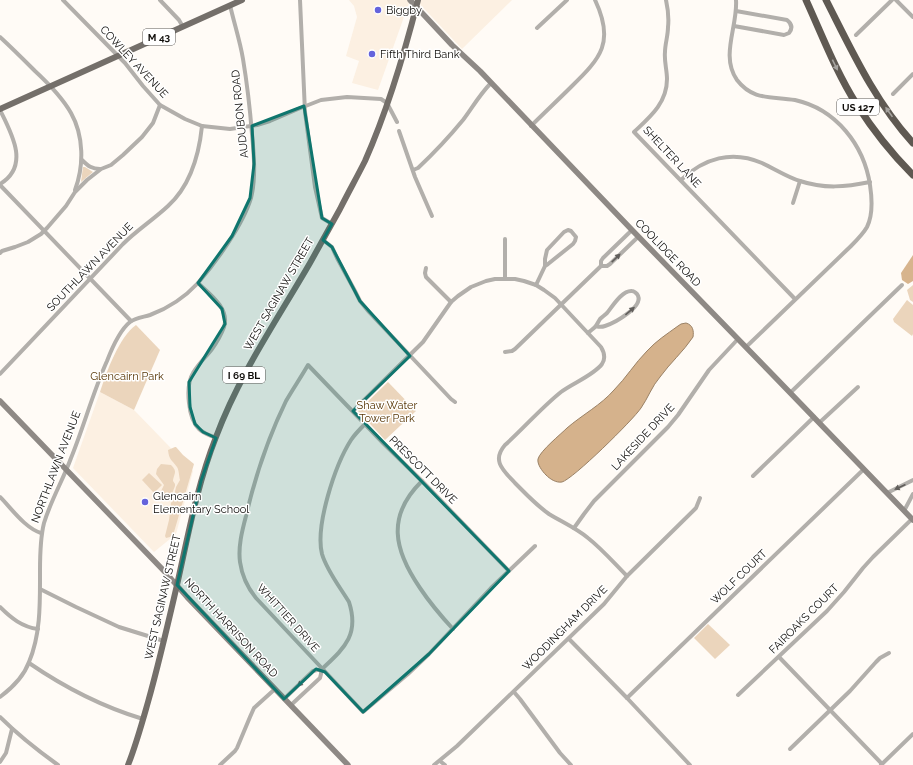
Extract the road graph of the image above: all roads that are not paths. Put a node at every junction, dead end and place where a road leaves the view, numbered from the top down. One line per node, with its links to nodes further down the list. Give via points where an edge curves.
1 (63, 0): 17 (street, COWLEY AVENUE)
2 (71, 0): 17 (street)
3 (160, 0): 23 (street)
4 (242, 0): 18 (main road, M 43)
5 (300, 0): 35 (street)
6 (410, 0): 19 (street, COOLIDGE ROAD)
7 (418, 0): 19 (main road, WEST SAGINAW STREET / I 69 BL)
8 (567, 0): 24 (street)
9 (595, 0): 40 (street, via 604,27 604,43 598,57 585,74)
10 (666, 0): 47 (street, SHELTER LANE, via 669,21 665,50 666,92 657,110 634,132)
11 (736, 0): 20 (street)
12 (804, 0): 46 (highway, US 127, one-way to 46, via 856,104 882,141)
13 (826, 0): 29 (highway, US 127)
14 (829, 0): 29 (highway)
15 (892, 0): 25 (street)
16 (896, 0): 21 (street)
17 (67, 4): 27 (street, COWLEY AVENUE)
18 (230, 5): 23 (main road, M 43); 39 (street, AUDUBON ROAD, via 243,58)
19 (416, 7): 30 (street, COOLIDGE ROAD); 33 (main road, WEST SAGINAW STREET / I 69 BL, via 404,54)
20 (736, 11): 22 (street); 22 (street, via 787,20 792,28 790,33 784,35)
21 (913, 17)
22 (734, 26): 49 (street, via 730,62 741,84 749,92 759,96 784,98 808,104 836,121 860,151)
23 (183, 27): 27 (main road, M 43)
24 (537, 28)
25 (856, 35)
26 (0, 37): 31 (street)
27 (117, 56): 31 (main road, M 43); 34 (street, COWLEY AVENUE)
28 (913, 74): 32 (street)
29 (867, 80): 42 (highway, US 127, one-way to 29)
30 (492, 83): 40 (street, COOLIDGE ROAD); 45 (street, via 430,157)
31 (51, 86): 36 (main road, M 43); 43 (street, via 76,123)
32 (892, 94)
33 (387, 103): 35 (street, COWLEY AVENUE, via 381,99 347,97 321,100); 37 (street); 54 (main road, WEST SAGINAW STREET / I 69 BL, via 364,161)
34 (160, 105): 38 (street, COWLEY AVENUE); 44 (street, via 153,123 142,137 111,165)
35 (304, 106): 39 (street, COWLEY AVENUE); 54 (street, via 322,218)
36 (0, 109): 50 (street, via 15,146 16,155 13,172)
37 (397, 122)
38 (202, 126): 39 (street, COWLEY AVENUE, via 230,129); 65 (street, SOUTHLAWN AVENUE, via 193,168 181,191 168,206 135,232)
39 (252, 126): 66 (street, AUDUBON ROAD, via 254,164 250,198 232,236)
40 (531, 126): 55 (street, COOLIDGE ROAD)
41 (400, 131): 45 (street)
42 (913, 143)
43 (82, 160): 44 (street, via 90,168); 51 (street)
44 (101, 169): 51 (street)
45 (412, 170): 53 (street)
46 (913, 175)
47 (681, 180): 48 (street, via 705,163 737,156 756,160); 69 (street, SHELTER LANE)
48 (800, 181): 49 (street, via 834,187); 52 (street)
49 (870, 182): 69 (street, via 871,211 863,233)
50 (0, 185): 56 (street)
51 (74, 192): 56 (street, via 56,219)
52 (793, 203)
53 (432, 216)
54 (332, 224): 59 (main road, WEST SAGINAW STREET / I 69 BL)
55 (632, 230): 57 (street, COOLIDGE ROAD); 62 (street, via 603,258)
56 (44, 231): 60 (street, via 28,242); 65 (street)
57 (638, 237): 62 (street, one-way to 57, via 610,264); 75 (street, COOLIDGE ROAD)
58 (505, 239): 64 (street)
59 (323, 240): 78 (street, via 332,247 360,301); 89 (main road, WEST SAGINAW STREET / I 69 BL, via 241,380)
60 (1, 252)
61 (545, 266): 61 (street, via 546,254 552,244 564,232 571,232 576,237 573,244); 67 (street)
62 (601, 266): 71 (street)
63 (426, 268): 70 (street, via 426,277)
64 (505, 278): 67 (street); 70 (street, via 471,286)
65 (89, 279): 72 (street); 80 (street, SOUTHLAWN AVENUE)
66 (198, 283): 72 (street, via 182,298 163,309); 89 (street, via 218,303 225,315 224,327 193,373 188,390 191,414 197,427)
67 (536, 285): 71 (street)
68 (902, 285): 82 (street)
69 (795, 299): 76 (street)
70 (451, 302): 78 (street)
71 (561, 305): 74 (street); 77 (street, via 515,349)
72 (131, 321): 91 (street, NORTHLAWN AVENUE, via 115,342 101,373)
73 (596, 326): 73 (street, one-way to 73, via 604,326 631,311 639,298 634,291 618,298); 74 (street)
74 (588, 333): 101 (street, via 603,350 603,363 566,388 505,445 498,456 500,466 530,498 548,513)
75 (738, 339): 76 (street, COOLIDGE ROAD); 101 (street, LAKESIDE DRIVE, via 709,370 668,427 594,501)
76 (746, 347): 82 (street, COOLIDGE ROAD)
77 (505, 352)
78 (410, 356): 84 (street); 85 (street)
79 (308, 364): 85 (street, PRESCOTT DRIVE); 116 (street, WHITTIER DRIVE, via 287,401 260,464 245,520 240,560 245,581 252,593)
80 (0, 374)
81 (858, 387): 87 (street)
82 (790, 392): 86 (street, COOLIDGE ROAD)
83 (0, 401): 91 (street, NORTH HARRISON ROAD)
84 (455, 402)
85 (352, 411): 88 (street, PRESCOTT DRIVE)
86 (814, 418): 87 (street, COOLIDGE ROAD); 92 (street)
87 (819, 423): 90 (street, COOLIDGE ROAD)
88 (365, 424): 94 (street, PRESCOTT DRIVE); 116 (street, via 341,460 328,494 322,521 322,554 328,569 349,602 352,628 348,642)
89 (216, 438): 106 (main road, WEST SAGINAW STREET / I 69 BL, via 201,481)
90 (864, 469): 95 (street, COOLIDGE ROAD); 121 (street, WOLF COURT)
91 (66, 470): 102 (street, NORTHLAWN AVENUE, via 45,517); 106 (street, NORTH HARRISON ROAD)
92 (753, 476)
93 (913, 480): 95 (street, one-way to 95)
94 (422, 481): 104 (street, PRESCOTT DRIVE); 110 (street, via 408,497 400,513 399,548 418,585)
95 (888, 493): 99 (street, COOLIDGE ROAD)
96 (913, 494): 99 (street)
97 (0, 497): 102 (street, via 29,526)
98 (700, 498): 105 (street, WOODINGHAM DRIVE, via 696,508)
99 (904, 511): 100 (street, COOLIDGE ROAD)
100 (912, 520): 114 (street, FAIROAKS COURT, via 873,557 836,602)
101 (574, 528): 105 (street, via 598,546)
102 (41, 533): 107 (street, NORTHLAWN AVENUE)
103 (535, 546): 104 (street)
104 (509, 571): 110 (street)
105 (627, 576): 111 (street, WOODINGHAM DRIVE, via 604,604)
106 (177, 585): 112 (main road, WEST SAGINAW STREET / I 69 BL); 117 (street, NORTH HARRISON ROAD)
107 (40, 589): 109 (street, NORTHLAWN AVENUE); 112 (street, via 113,624)
108 (0, 607): 109 (street, via 17,622)
109 (38, 629): 115 (street, NORTHLAWN AVENUE)
110 (453, 629): 116 (street, WHITTIER DRIVE, via 408,674 363,712)
111 (569, 639): 118 (street, WOODINGHAM DRIVE); 121 (street)
112 (164, 641): 126 (main road, WEST SAGINAW STREET / I 69 BL)
113 (889, 653): 124 (street, via 876,662 856,686)
114 (778, 657): 119 (street, FAIROAKS COURT); 124 (street)
115 (29, 663): 120 (street, NORTHLAWN AVENUE, via 15,683); 126 (street, via 93,700)
116 (322, 670): 122 (street, one-way to 122, via 315,670); 123 (street, via 320,678)
117 (275, 689): 122 (street, NORTH HARRISON ROAD); 134 (street, via 254,708 237,748)
118 (514, 692): 130 (street, WOODINGHAM DRIVE); 138 (street)
119 (738, 695)
120 (0, 697)
121 (627, 698): 139 (street)
122 (284, 699): 123 (street, NORTH HARRISON ROAD)
123 (291, 705): 135 (street, NORTH HARRISON ROAD)
124 (830, 710): 129 (street); 140 (street)
125 (0, 717): 127 (street)
126 (144, 719): 133 (main road, WEST SAGINAW STREET / I 69 BL)
127 (12, 729): 131 (street, via 6,753); 132 (street)
128 (913, 734): 140 (street)
129 (790, 749)
130 (440, 761): 136 (street, WOODINGHAM DRIVE); 137 (street)
131 (0, 762)
132 (58, 765)
133 (128, 765)
134 (220, 765)
135 (348, 765)
136 (434, 765)
137 (445, 765)
138 (571, 765)
139 (690, 765)
140 (881, 765)

